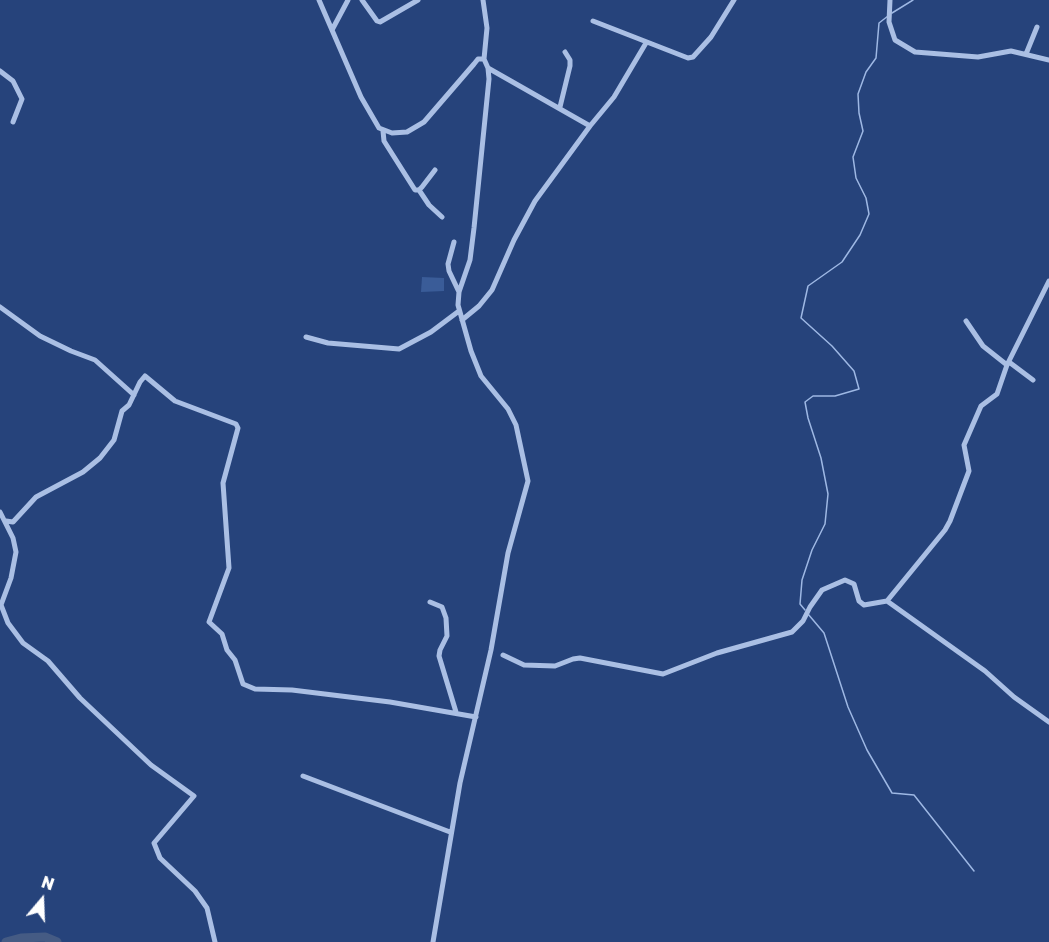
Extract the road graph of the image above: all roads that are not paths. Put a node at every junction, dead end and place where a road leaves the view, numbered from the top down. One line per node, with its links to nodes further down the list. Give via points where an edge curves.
1 (319, 0): 10 (street)
2 (348, 0): 10 (street)
3 (362, 0): 4 (street, via 380,22)
4 (418, 0)
5 (483, 0): 14 (street, via 487,28)
6 (734, 0): 11 (street, via 711,37 691,58)
7 (890, 0): 13 (street, via 889,22 895,40 915,52 978,57 1011,51)
8 (593, 21): 11 (street)
9 (1037, 27): 13 (street)
10 (332, 30): 21 (street, via 362,97)
11 (646, 43): 20 (street, via 614,97)
12 (565, 52): 18 (street, via 570,66)
13 (1026, 54): 15 (street)
14 (484, 59): 16 (street); 21 (street, via 474,64 417,128 398,133)
15 (1049, 60)
16 (488, 68): 18 (street); 27 (street, via 470,260)
17 (0, 71): 19 (street, via 13,81 22,99)
18 (560, 107): 20 (street)
19 (13, 122)
20 (590, 126): 30 (street, via 535,201 492,290)
21 (383, 131): 23 (street, via 384,141 412,188)
22 (435, 170): 23 (street)
23 (419, 190): 24 (street)
24 (442, 217)
25 (454, 242): 27 (street, via 448,264)
26 (1049, 281): 33 (street)
27 (459, 292): 29 (street)
28 (0, 307): 35 (street, via 39,336 95,360)
29 (459, 311): 30 (street); 32 (street, via 399,349 328,343)
30 (462, 321): 40 (street, via 481,376 516,425 528,481 508,553)
31 (966, 321): 33 (street, via 982,346)
32 (306, 337)
33 (1008, 364): 34 (street); 38 (street, via 997,394 981,406 964,445 969,471 951,520)
34 (1033, 380)
35 (134, 395): 37 (street, via 121,415 114,440 100,458 83,472 36,497 13,522); 41 (street, via 145,376 175,401 238,428 223,483 229,568 208,622 222,634 243,684 255,689 291,690)
36 (0, 512): 37 (street)
37 (6, 521): 46 (street, via 16,552 1,605 8,623 23,644 48,661 80,698 151,765 194,796 154,843 160,858 207,908)
38 (887, 601): 40 (street, via 864,605 854,584 845,580 822,590 792,632 717,653 663,674 580,658 555,666 524,665); 43 (street)
39 (430, 602): 41 (street, via 445,611 447,636 439,656)
40 (491, 650): 42 (street)
41 (456, 712): 42 (street)
42 (476, 717): 45 (street)
43 (1049, 722)
44 (303, 776): 45 (street)
45 (450, 832): 47 (street)
46 (215, 942)
47 (433, 942)

